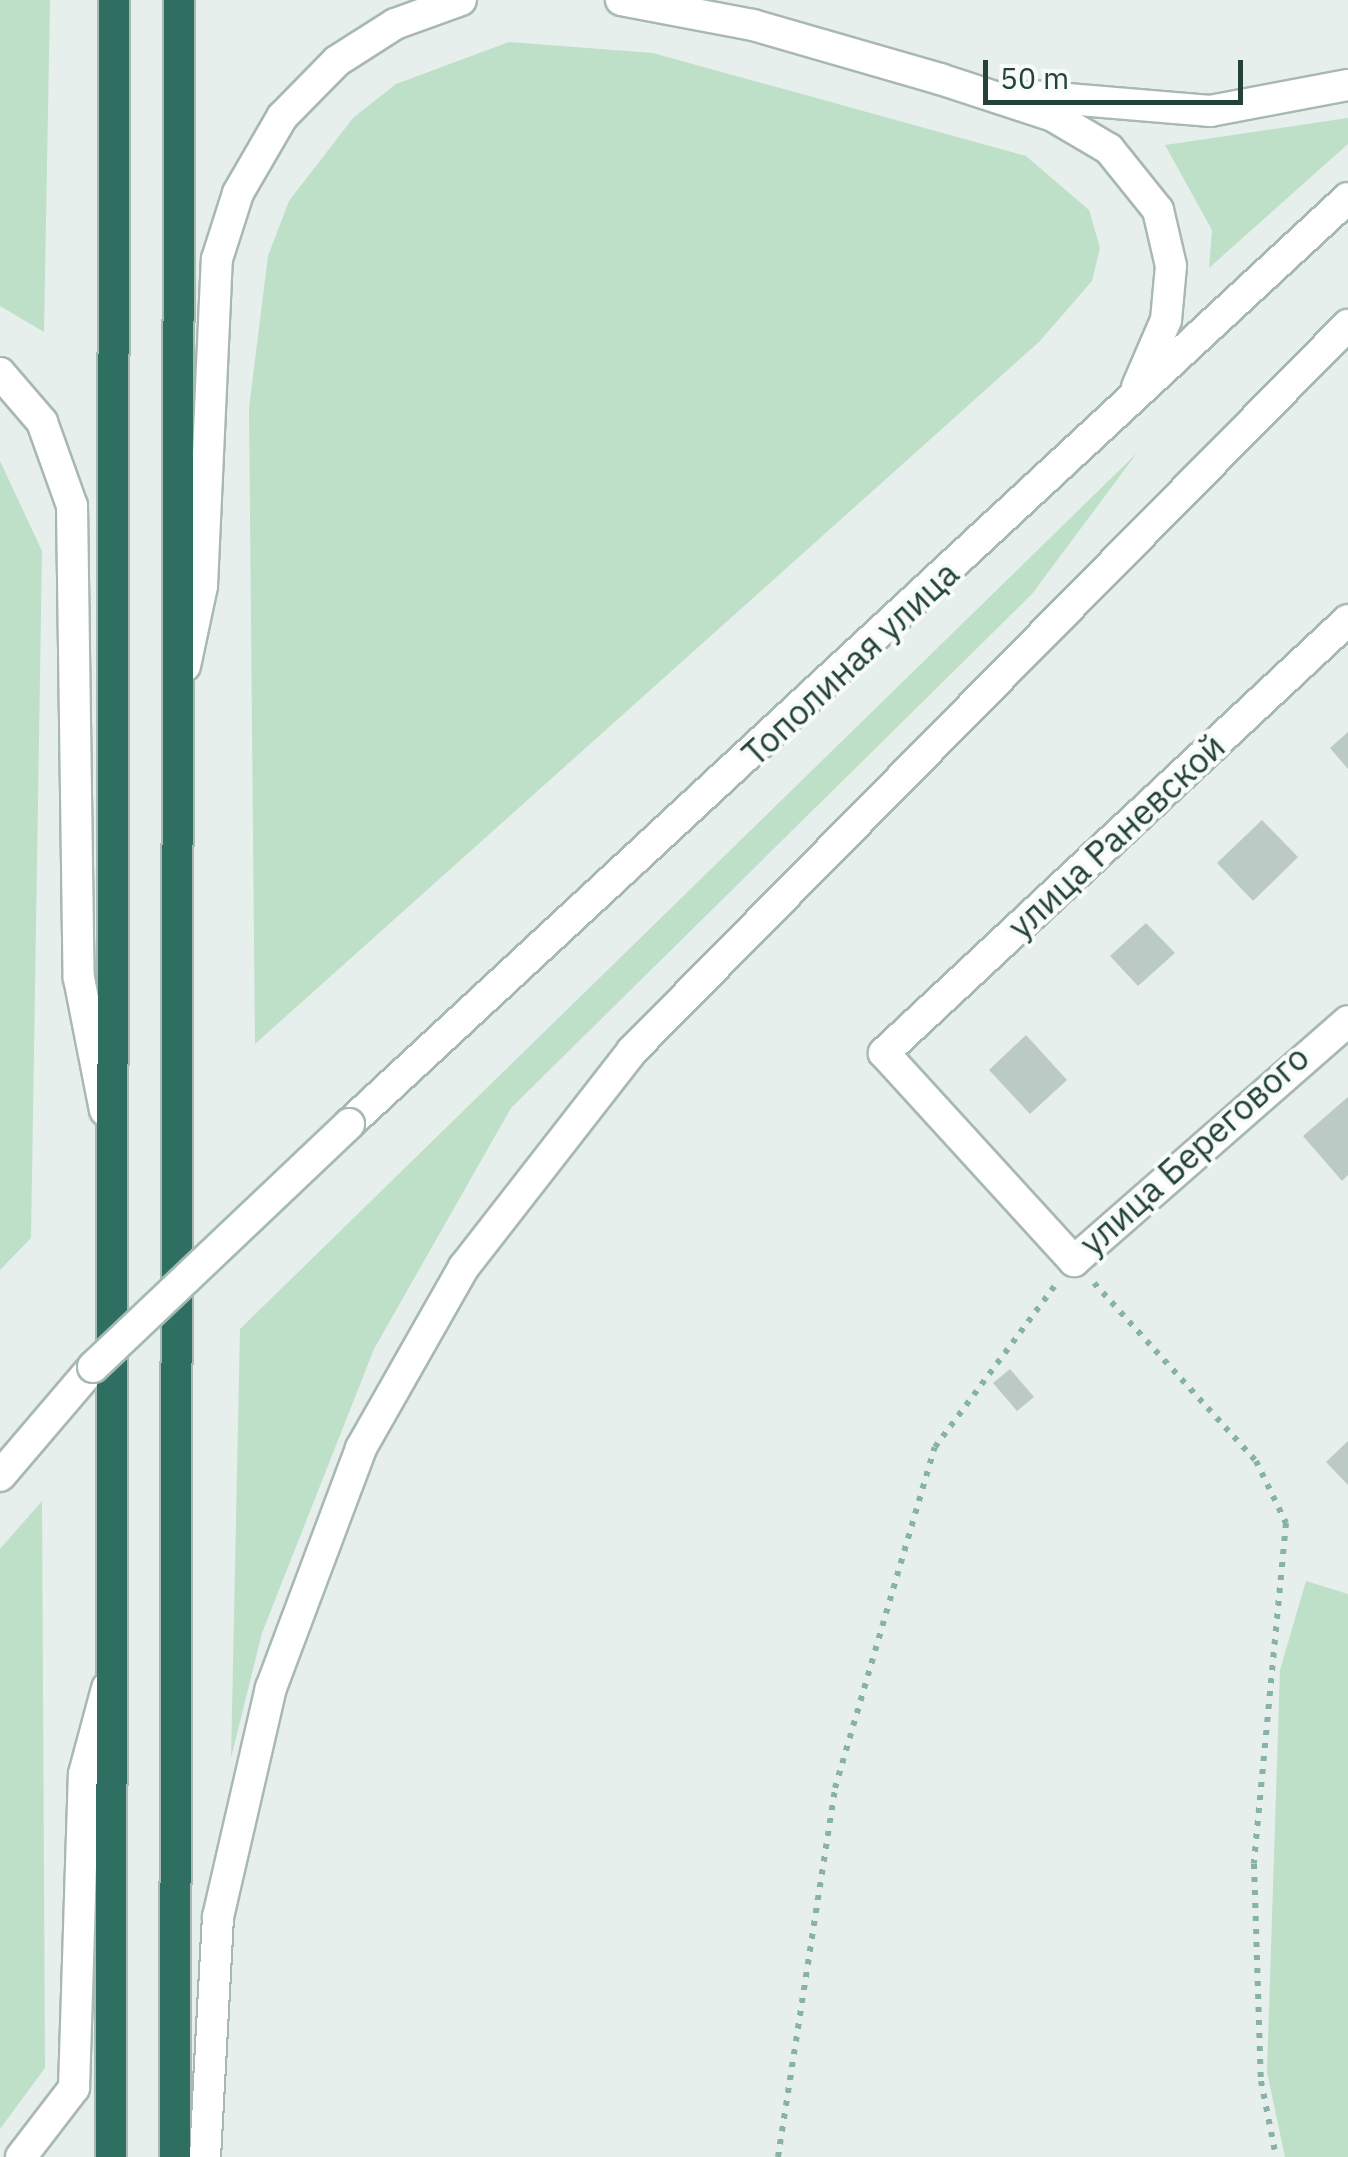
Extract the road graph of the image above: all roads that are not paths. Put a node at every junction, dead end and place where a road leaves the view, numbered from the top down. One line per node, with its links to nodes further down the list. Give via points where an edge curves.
1 (114, 0): 17 (highway)
2 (179, 0): 14 (highway)
3 (460, 0): 14 (main road, via 396,24 337,61 282,117 238,192 216,260 202,586)
4 (621, 0): 6 (main road)
5 (695, 0): 6 (main road)
6 (753, 25): 7 (main road)
7 (940, 80): 8 (main road, via 1168,111 1250,108); 12 (main road, via 1084,132 1128,164 1158,210 1171,266 1166,320)
8 (1348, 86)
9 (1348, 198): 12 (main road, Тополиная улица)
10 (1348, 325): 25 (main road, via 632,1051 464,1267 361,1448 271,1688 218,1916)
11 (0, 373): 17 (main road, via 42,422 72,506 79,978)
12 (1122, 411): 18 (main road, Тополиная улица, bridge)
13 (1348, 620): 16 (main road, улица Раневской)
14 (171, 728): 24 (highway)
15 (1348, 1020): 16 (main road, улица Берегового, via 1074,1260)
16 (884, 1052)
17 (112, 1142): 21 (highway)
18 (93, 1367): 19 (main road); 20 (main road)
19 (0, 1450)
20 (0, 1476)
21 (112, 1665): 22 (main road, via 84,1774 74,2088 48,2134); 23 (highway)
22 (21, 2157)
23 (111, 2157)
24 (175, 2157)
25 (206, 2157)

